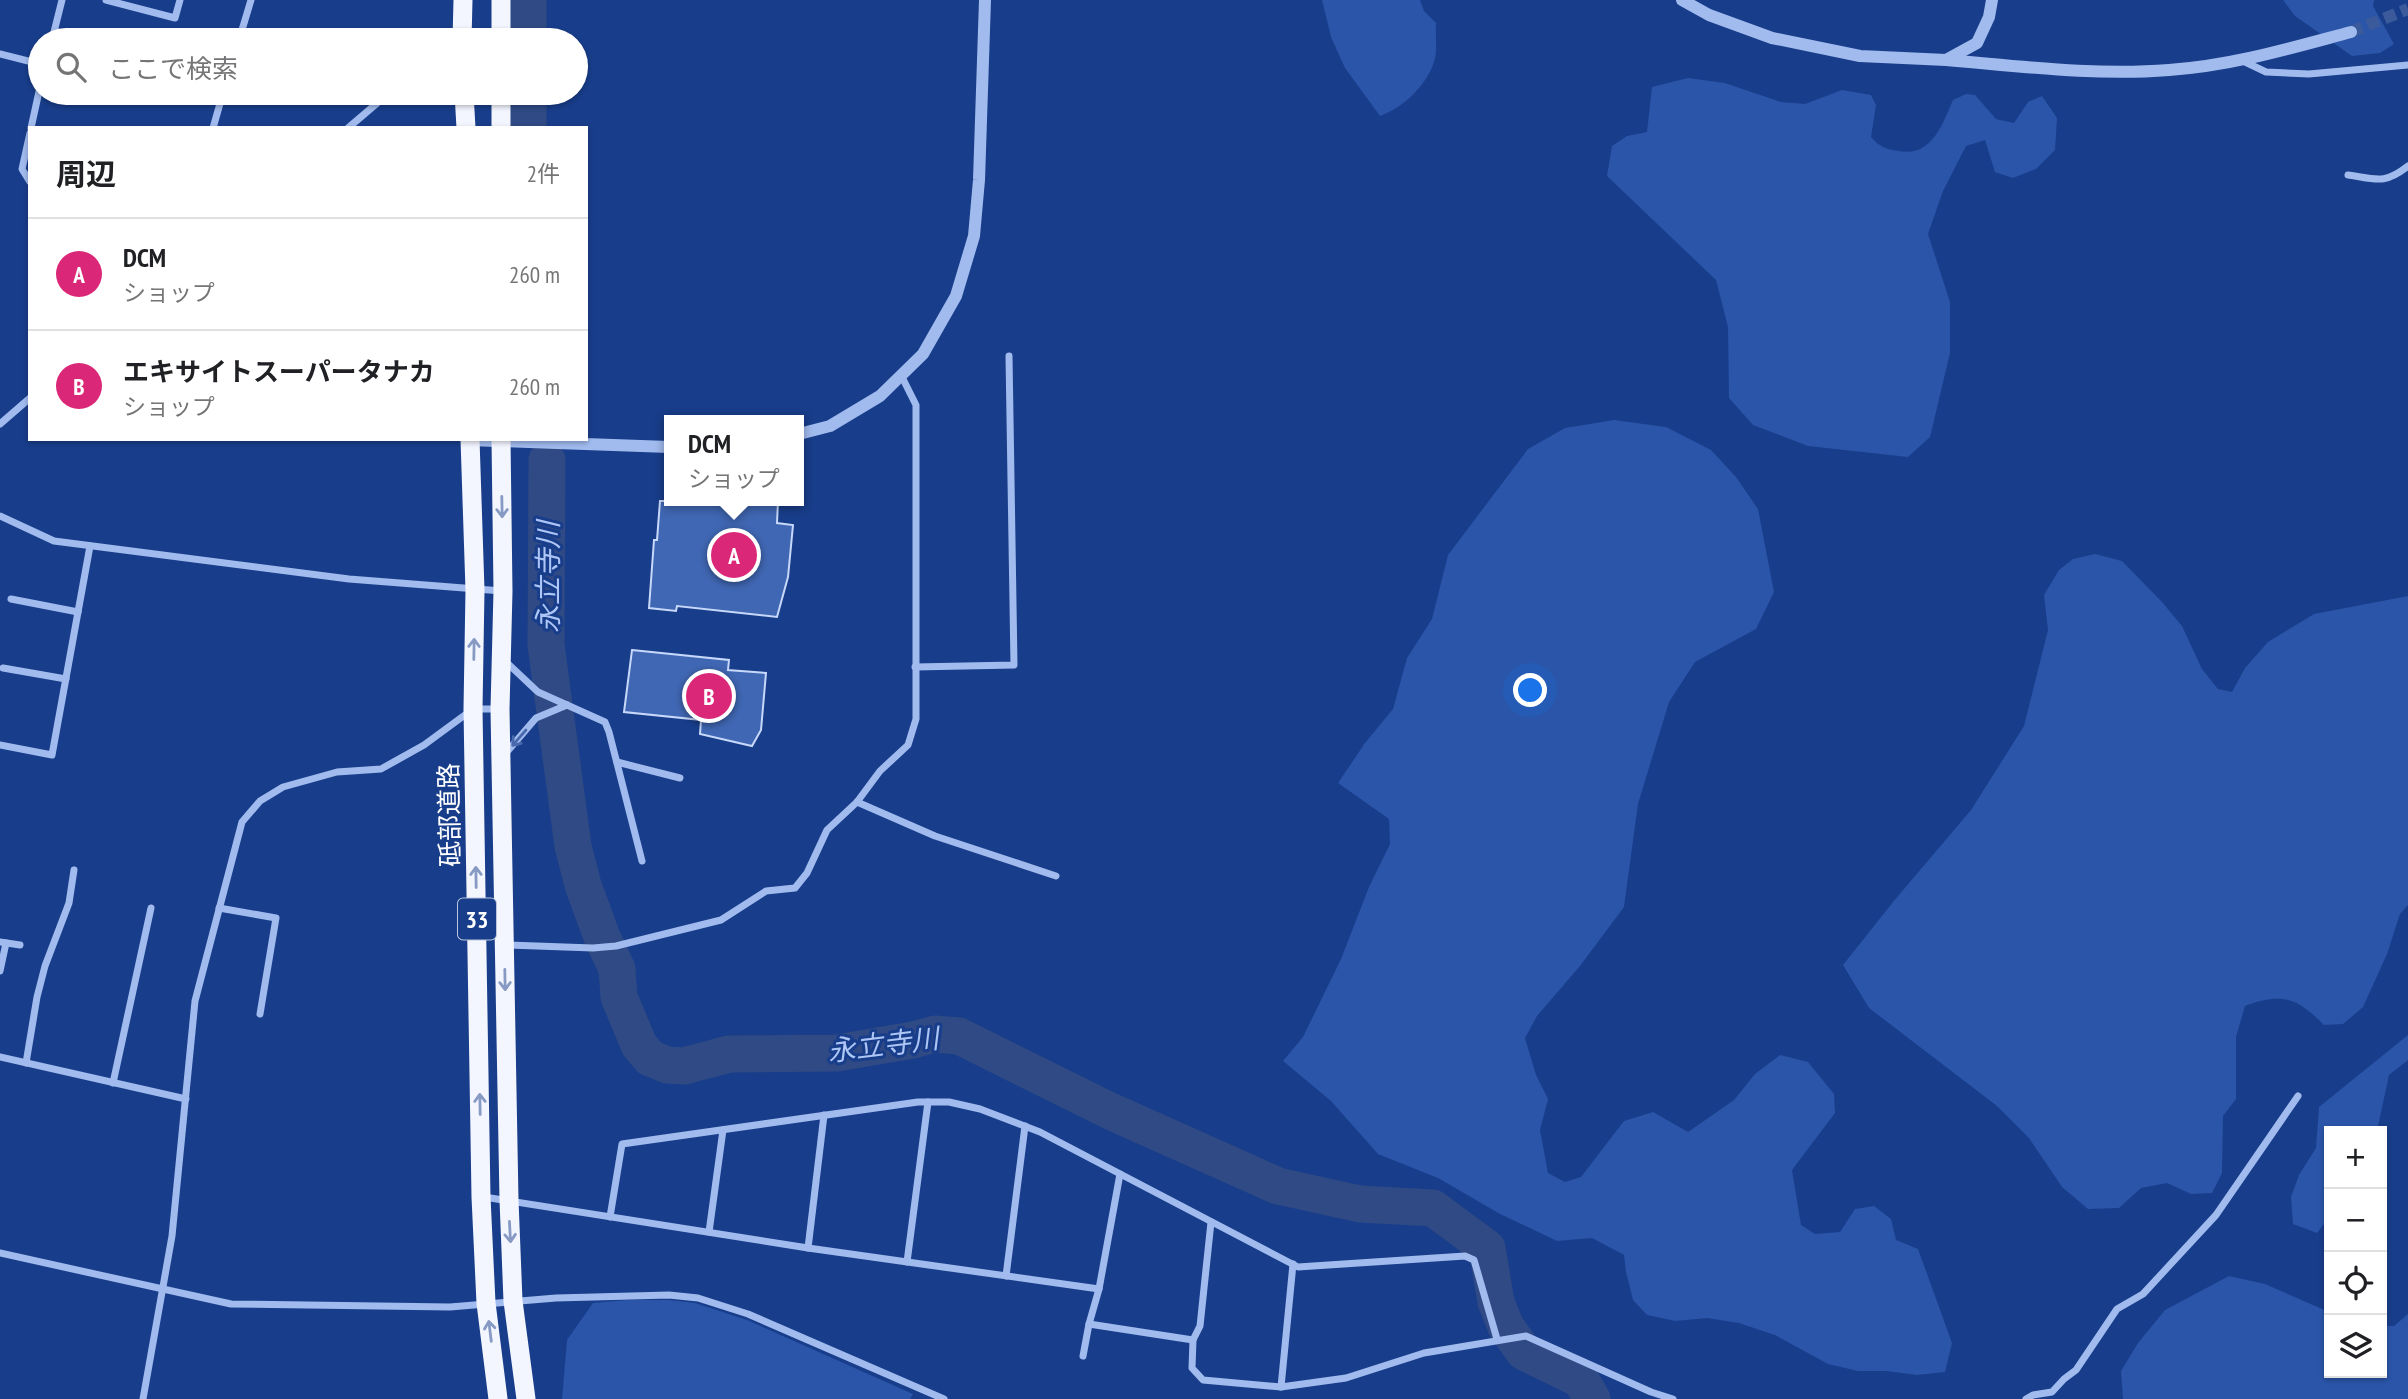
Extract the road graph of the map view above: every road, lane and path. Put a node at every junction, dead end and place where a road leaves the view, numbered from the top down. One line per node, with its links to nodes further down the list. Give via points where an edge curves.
1 (62, 0): 10 (street)
2 (106, 0): 3 (street, via 175,18)
3 (180, 0)
4 (251, 0): 11 (street)
5 (463, 0): 12 (highway)
6 (501, 0): 13 (highway)
7 (985, 0): 35 (street, via 974,236 956,296 923,354)
8 (1682, 0): 16 (street, via 1772,38 1860,56)
9 (1993, 0): 16 (street, via 1977,43)
10 (55, 28)
11 (243, 28)
12 (460, 28)
13 (501, 28)
14 (2351, 32): 17 (street)
15 (0, 54): 18 (street)
16 (1946, 60): 17 (street, via 2154,71)
17 (2243, 60): 19 (street, via 2266,72 2309,74)
18 (28, 61)
19 (2408, 65)
20 (36, 105): 25 (street)
21 (220, 105): 26 (street)
22 (376, 105): 27 (street)
23 (465, 105): 28 (highway)
24 (501, 105): 29 (highway)
25 (31, 126)
26 (214, 126)
27 (350, 126)
28 (466, 126)
29 (501, 126)
30 (28, 140): 33 (street, via 22,169)
31 (2408, 166): 32 (street, via 2385,180)
32 (2348, 176)
33 (28, 180)
34 (1009, 356): 50 (street, via 1014,665)
35 (901, 375): 38 (street, via 880,396 830,426); 50 (street, via 916,405)
36 (28, 400): 37 (street)
37 (0, 424)
38 (804, 433)
39 (470, 441): 45 (highway, 砥部道路 / 33)
40 (500, 441): 46 (highway, 砥部道路 / 33, one-way to 46)
41 (542, 441): 42 (street)
42 (664, 447)
43 (0, 516): 44 (street, via 54,541)
44 (90, 546): 45 (street); 48 (street)
45 (475, 590): 46 (street); 54 (highway, 砥部道路 / 33, one-way to 45)
46 (503, 591): 49 (highway, 砥部道路 / 33)
47 (11, 599): 48 (street)
48 (78, 612): 52 (street)
49 (501, 658): 53 (street, via 538,691); 55 (highway, 砥部道路 / 33)
50 (915, 667): 60 (street, via 916,719 908,745 880,771)
51 (3, 668): 52 (street)
52 (66, 679): 56 (street, via 52,755)
53 (567, 705): 57 (street, one-way to 57, via 536,718); 58 (street, via 604,722)
54 (473, 709): 55 (street); 65 (street, via 424,746 381,769 310,779 283,787 260,801 243,822); 81 (highway, 砥部道路 / 33, one-way to 54)
55 (500, 709): 57 (highway, 砥部道路 / 33)
56 (0, 745)
57 (501, 758): 68 (highway, 砥部道路 / 33)
58 (617, 762): 59 (street); 61 (street)
59 (680, 778)
60 (857, 802): 63 (street, via 935,836); 68 (street, via 827,830 807,873 794,888 766,891 721,920 616,946)
61 (642, 861)
62 (74, 870): 72 (street, via 69,903 37,997)
63 (1056, 876)
64 (151, 908): 73 (street)
65 (219, 908): 70 (street, via 276,918); 75 (street, via 195,1001)
66 (3, 942): 67 (street); 69 (street)
67 (20, 945)
68 (504, 945): 82 (highway, 砥部道路 / 33, one-way to 82)
69 (0, 971)
70 (260, 1014)
71 (0, 1057): 72 (street)
72 (26, 1063): 73 (street)
73 (113, 1083): 75 (street)
74 (2298, 1096): 100 (street, via 2216,1215 2143,1294 2117,1309 2076,1370)
75 (186, 1099): 92 (street)
76 (928, 1102): 77 (street); 78 (street, via 980,1109); 88 (street)
77 (824, 1115): 79 (street); 86 (street)
78 (1025, 1126): 80 (street); 90 (street)
79 (723, 1129): 83 (street, via 622,1144); 85 (street)
80 (1121, 1174): 84 (street); 91 (street)
81 (481, 1197): 82 (street); 94 (highway, 砥部道路 / 33)
82 (509, 1200): 83 (street); 93 (highway, 砥部道路 / 33, one-way to 93)
83 (610, 1217): 85 (street)
84 (1211, 1222): 89 (street); 97 (street, via 1200,1326)
85 (709, 1232): 86 (street)
86 (808, 1248): 88 (street)
87 (0, 1253): 92 (street)
88 (907, 1262): 90 (street)
89 (1293, 1264): 96 (street, via 1465,1256 1474,1261); 99 (street)
90 (1006, 1276): 91 (street)
91 (1099, 1289): 95 (street)
92 (164, 1291): 94 (street, via 231,1304 450,1307); 101 (street)
93 (513, 1300): 94 (street); 103 (highway, 砥部道路 / 33); 104 (street, via 698,1298 748,1314)
94 (486, 1303): 102 (highway, 砥部道路 / 33, one-way to 94)
95 (1089, 1324): 97 (street); 98 (street)
96 (1501, 1339): 99 (street, via 1424,1353 1346,1378); 105 (street, via 1526,1335)
97 (1194, 1340): 99 (street, via 1192,1368 1203,1380)
98 (1083, 1356)
99 (1281, 1387)
100 (2052, 1392): 106 (street); 107 (street)
101 (143, 1399)
102 (498, 1399)
103 (526, 1399)
104 (944, 1399)
105 (1672, 1399)
106 (2026, 1399)
107 (2058, 1399)

